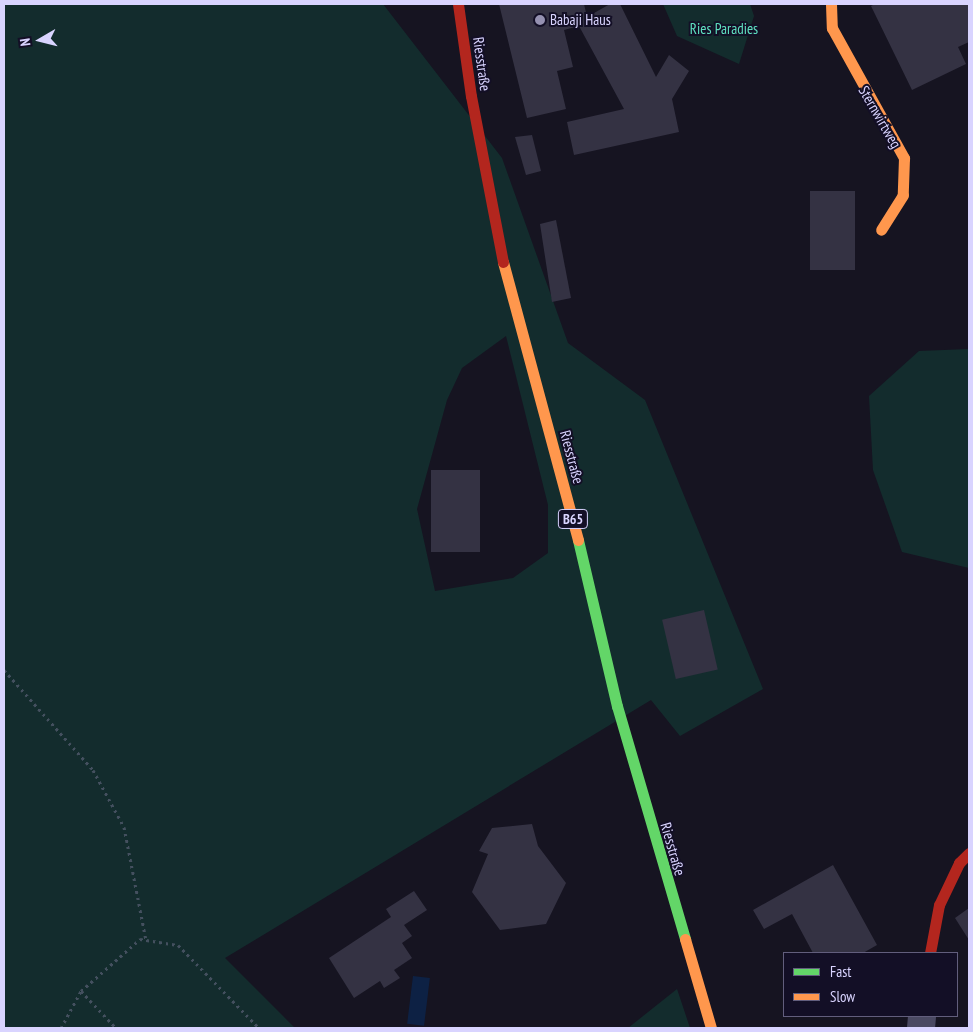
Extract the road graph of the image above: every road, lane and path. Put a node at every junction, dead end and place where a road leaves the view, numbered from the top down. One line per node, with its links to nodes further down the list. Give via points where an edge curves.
1 (458, 4): 12 (main road, Riesstraße / B65, via 471,96 501,254 562,472 617,706)
2 (831, 4): 3 (main road, Sternwirtweg, via 832,28 904,158 903,195)
3 (881, 230)
4 (4, 670): 6 (path, via 93,770 124,827)
5 (969, 853): 7 (main road, via 959,863 939,905)
6 (146, 940): 8 (path, via 140,939); 11 (path, via 178,945)
7 (930, 952)
8 (81, 991): 9 (path); 10 (path)
9 (62, 1028)
10 (116, 1028)
11 (259, 1028)
12 (711, 1028)

